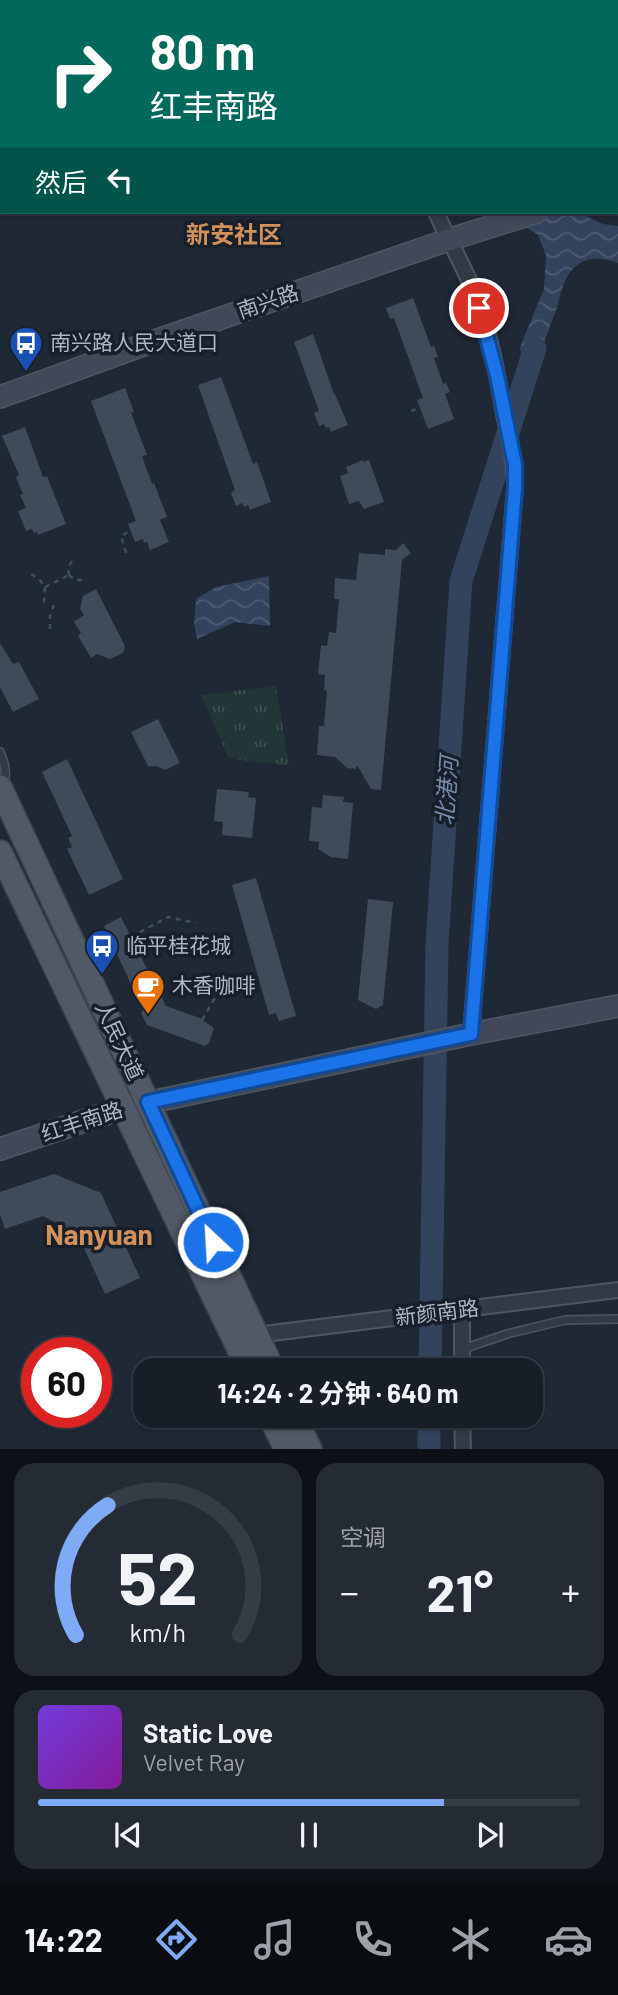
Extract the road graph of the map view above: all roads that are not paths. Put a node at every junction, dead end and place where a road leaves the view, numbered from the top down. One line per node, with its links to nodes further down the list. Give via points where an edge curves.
1 (437, 214): 3 (street)
2 (531, 214): 3 (street, 南兴路)
3 (448, 240): 4 (street, 南兴路); 9 (street, via 484,323 515,465)
4 (0, 397)
5 (0, 752): 6 (lane, via 6,777)
6 (1, 790): 10 (main road, 人民大道)
7 (0, 852): 11 (main road)
8 (618, 1006): 9 (street, 红丰南路)
9 (470, 1034): 10 (street, 红丰南路)
10 (148, 1102): 11 (street, 红丰南路); 16 (main road, 人民大道)
11 (123, 1108): 12 (street, 红丰南路); 18 (main road)
12 (0, 1149)
13 (618, 1290): 14 (street, 新颜南路)
14 (461, 1311): 16 (street, 新颜南路); 17 (street)
15 (618, 1319): 17 (lane, via 565,1320)
16 (256, 1335): 19 (main road, 人民大道)
17 (462, 1349): 20 (street)
18 (242, 1358)
19 (267, 1358)
20 (462, 1358)
21 (276, 1428): 24 (main road)
22 (300, 1428): 25 (main road)
23 (462, 1428): 26 (street)
24 (286, 1449)
25 (310, 1449)
26 (463, 1449)

